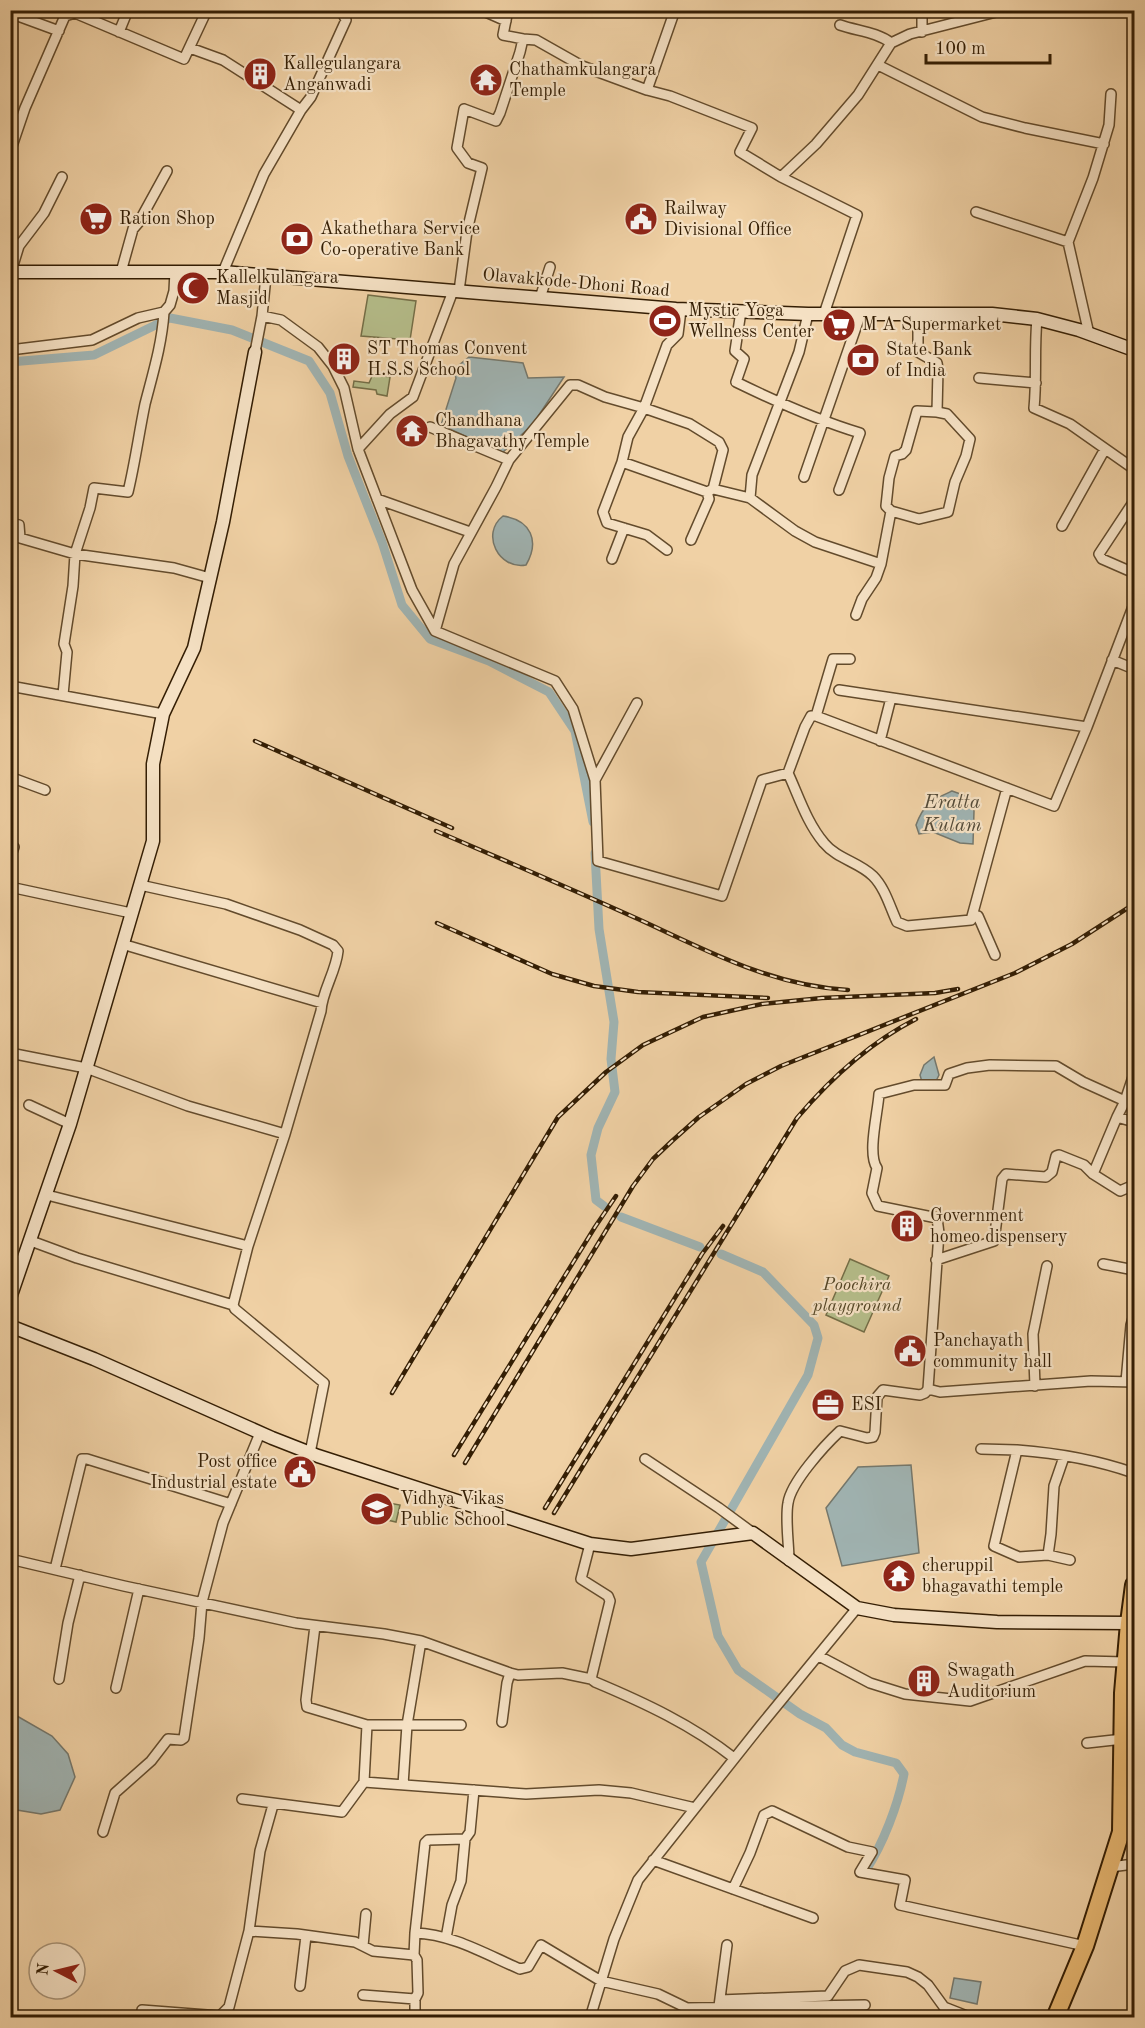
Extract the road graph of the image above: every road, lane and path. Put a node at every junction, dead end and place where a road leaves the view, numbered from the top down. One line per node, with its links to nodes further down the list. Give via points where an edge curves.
1 (128, 10): 13 (street)
2 (207, 10): 17 (street)
3 (341, 10): 21 (street, via 346,20 311,97)
4 (481, 10): 10 (street)
5 (508, 10): 10 (street)
6 (675, 10): 19 (street)
7 (922, 10): 14 (street)
8 (1004, 11): 14 (street)
9 (14, 13): 12 (street)
10 (506, 21): 15 (street, via 503,35)
11 (840, 24): 16 (street, via 882,36)
12 (59, 31): 13 (street, via 65,16 75,13); 23 (street)
13 (119, 32): 17 (street, via 184,59)
14 (922, 32): 16 (street)
15 (523, 39): 19 (street, via 536,40 582,66); 35 (street, via 496,121 464,109 457,148 468,162 482,168)
16 (891, 43): 18 (street)
17 (190, 48): 21 (street, via 224,60)
18 (878, 65): 22 (street, via 982,117); 26 (street, via 823,136)
19 (647, 90): 26 (street, via 752,128 740,152)
20 (1111, 94): 22 (street)
21 (301, 110): 33 (street, via 264,174)
22 (1104, 144): 28 (street)
23 (10, 152)
24 (167, 171): 32 (street, via 133,229)
25 (62, 177): 31 (street, via 44,213 19,246)
26 (781, 177): 42 (street, via 857,215)
27 (976, 212): 28 (street)
28 (1068, 242): 46 (street)
29 (550, 267): 36 (street)
30 (175, 271): 32 (street, Olavakkode-Dhoni Road); 33 (street, Olavakkode-Dhoni Road); 38 (street, via 174,291)
31 (11, 272): 32 (street, Olavakkode-Dhoni Road)
32 (120, 272)
33 (223, 272): 34 (street, Olavakkode-Dhoni Road)
34 (266, 276): 35 (street, Olavakkode-Dhoni Road); 44 (street)
35 (456, 291): 36 (street, Olavakkode-Dhoni Road); 57 (street, via 413,397 390,414)
36 (540, 298): 37 (street, Olavakkode-Dhoni Road)
37 (681, 310): 39 (street, Olavakkode-Dhoni Road); 53 (street, via 678,334 667,345)
38 (164, 312): 47 (street, via 138,318 92,340); 75 (street, via 128,492 94,488)
39 (741, 312): 41 (street, Olavakkode-Dhoni Road); 52 (street, via 735,351 744,359 736,382)
40 (861, 313): 42 (street, Olavakkode-Dhoni Road); 43 (street, Olavakkode-Dhoni Road); 55 (street)
41 (808, 314): 42 (street, Olavakkode-Dhoni Road); 52 (street)
42 (824, 314)
43 (918, 315): 45 (street, Olavakkode-Dhoni Road, via 992,314); 54 (street, via 918,352 937,363)
44 (262, 316): 49 (street); 57 (street, via 281,320 318,347 333,366 344,388)
45 (1037, 319): 46 (street, Olavakkode-Dhoni Road); 51 (street)
46 (1089, 334): 48 (street, Olavakkode-Dhoni Road)
47 (10, 350)
48 (1134, 350)
49 (255, 352): 79 (street)
50 (979, 378): 51 (street)
51 (1036, 383): 58 (street, via 1034,408 1070,424)
52 (780, 404): 55 (street); 65 (street, via 752,475)
53 (644, 408): 59 (street, via 570,385); 60 (street, via 628,437); 63 (street, via 690,424 719,442 723,450)
54 (937, 412): 68 (street, via 917,411 906,450 895,456 886,506); 68 (street, via 947,414 970,439 948,512 919,519)
55 (824, 422): 62 (street); 64 (street, via 860,433)
56 (430, 427): 59 (street)
57 (358, 448): 66 (street)
58 (1105, 449): 61 (street); 70 (street)
59 (509, 460): 72 (street)
60 (621, 462): 63 (street); 71 (street, via 603,512 607,523)
61 (1134, 469)
62 (804, 477)
63 (710, 490): 65 (street); 73 (street)
64 (839, 490)
65 (750, 498): 77 (street, via 815,542)
66 (377, 499): 72 (street); 82 (street, via 412,590)
67 (1134, 501): 78 (street, via 1099,554)
68 (891, 511): 77 (street)
69 (10, 523): 75 (street, via 19,525 20,538)
70 (1062, 526)
71 (624, 528): 74 (street, via 647,535); 76 (street)
72 (470, 532): 82 (street, via 454,564)
73 (691, 540)
74 (667, 550)
75 (75, 554): 79 (street, via 174,568); 88 (street, via 64,644 67,652)
76 (612, 559)
77 (881, 564): 81 (street)
78 (1134, 573)
79 (210, 578): 91 (street, via 194,648)
80 (1133, 610): 84 (street)
81 (856, 615)
82 (435, 631): 97 (street, via 555,681 573,709)
83 (850, 659): 92 (street, via 833,659)
84 (1112, 660): 85 (street); 93 (street)
85 (1134, 669)
86 (10, 686): 88 (street)
87 (839, 690): 89 (street)
88 (63, 695): 91 (street)
89 (891, 698): 93 (street); 94 (street)
90 (637, 703): 97 (street)
91 (163, 714): 102 (street, via 153,764 153,841)
92 (816, 716): 94 (street); 95 (street, via 811,716 805,727)
93 (1086, 727): 98 (street, via 1054,806)
94 (880, 741): 98 (street)
95 (788, 773): 97 (street, via 762,780 722,896 598,861); 105 (street, via 811,825 837,855 873,876 897,922 912,926)
96 (10, 777): 99 (street)
97 (595, 780)
98 (1007, 788): 105 (street)
99 (45, 790)
100 (14, 847): 101 (street)
101 (10, 858)
102 (140, 885): 104 (street); 108 (street, via 226,904 333,945 338,951 336,965)
103 (10, 887): 104 (street)
104 (131, 913): 106 (street)
105 (972, 918): 107 (street, via 978,916)
106 (122, 944): 108 (street); 110 (street)
107 (995, 955)
108 (322, 1003): 117 (street)
109 (10, 1053): 110 (street)
110 (86, 1068): 116 (street); 117 (street, via 188,1106)
111 (1134, 1074): 112 (street)
112 (1125, 1101): 114 (street); 124 (street, via 1056,1066 967,1068 949,1074 945,1085 914,1084 879,1094 873,1149 877,1168 872,1193 878,1206 937,1218)
113 (29, 1105): 116 (street)
114 (1117, 1116): 115 (street); 118 (street)
115 (1134, 1122)
116 (70, 1124): 120 (street)
117 (285, 1134): 122 (street)
118 (1093, 1174): 119 (street, via 1120,1191); 124 (street, via 1084,1165 1059,1155 1046,1177 1006,1174 1002,1179 994,1241)
119 (1134, 1185)
120 (47, 1196): 121 (street); 122 (street)
121 (31, 1241): 125 (street); 130 (street)
122 (248, 1246): 130 (street)
123 (10, 1259): 125 (street)
124 (936, 1260): 135 (street)
125 (23, 1262): 129 (street)
126 (1103, 1264): 128 (street)
127 (1047, 1266): 134 (street, via 1033,1334)
128 (1134, 1270)
129 (10, 1299)
130 (233, 1305): 139 (street, via 324,1383)
131 (1134, 1315): 133 (street)
132 (10, 1326): 136 (street)
133 (1130, 1382): 134 (street)
134 (1035, 1386): 135 (street, via 940,1392)
135 (928, 1389): 149 (street, via 920,1395 883,1390 877,1397 873,1437 840,1431 823,1447 788,1502)
136 (260, 1433): 139 (street); 143 (street)
137 (981, 1449): 138 (street)
138 (1017, 1450): 140 (street); 146 (street, via 994,1546 1019,1557)
139 (310, 1453): 145 (street)
140 (1064, 1457): 142 (street, via 1109,1464); 146 (street, via 1054,1486)
141 (645, 1459): 144 (street)
142 (1134, 1473)
143 (231, 1504): 150 (street, via 82,1459); 154 (street)
144 (753, 1533): 145 (street, via 631,1549); 149 (street)
145 (590, 1544): 163 (street, via 581,1579 610,1601)
146 (1048, 1555): 148 (street)
147 (11, 1560): 150 (street)
148 (1070, 1560)
149 (789, 1561): 155 (street)
150 (55, 1569): 151 (street)
151 (80, 1575): 153 (street); 162 (street)
152 (1134, 1585): 156 (highway)
153 (139, 1589): 154 (street); 164 (street)
154 (202, 1602): 157 (street); 178 (street, via 184,1738 168,1739 152,1761 115,1792)
155 (857, 1608): 156 (street, via 894,1615 997,1622); 159 (street)
156 (1129, 1623): 160 (highway)
157 (315, 1626): 158 (street); 166 (street, via 307,1707)
158 (421, 1641): 161 (street); 167 (street)
159 (819, 1656): 160 (street, via 870,1683 905,1694 970,1701 1085,1661); 171 (street)
160 (1125, 1662): 169 (highway)
161 (510, 1673): 163 (street, via 562,1673); 165 (street)
162 (59, 1679)
163 (591, 1679): 171 (street, via 659,1710 710,1738)
164 (116, 1688)
165 (502, 1722)
166 (367, 1725): 167 (street); 172 (street)
167 (407, 1725): 168 (street); 173 (street)
168 (460, 1725)
169 (1123, 1739): 170 (street); 182 (highway, via 1121,1832)
170 (1087, 1743)
171 (735, 1758): 177 (street)
172 (364, 1782): 173 (street); 176 (street, via 342,1812)
173 (403, 1785): 174 (street)
174 (474, 1790): 177 (street, via 526,1794 599,1790); 179 (street, via 470,1832)
175 (242, 1799): 176 (street)
176 (273, 1805): 186 (street, via 260,1851)
177 (695, 1808): 180 (street)
178 (103, 1832)
179 (465, 1839): 187 (street, via 425,1843); 189 (street, via 461,1881)
180 (654, 1860): 183 (street); 194 (street, via 638,1880)
181 (1134, 1864): 182 (street)
182 (1110, 1867): 191 (highway)
183 (733, 1889): 185 (street); 191 (street, via 764,1815 772,1810 848,1847 872,1852 860,1872 905,1880 900,1905)
184 (366, 1914): 192 (street)
185 (813, 1918)
186 (249, 1931): 188 (street); 200 (street, via 229,2007 220,2016)
187 (415, 1933): 189 (street); 193 (street)
188 (306, 1936): 192 (street, via 355,1942); 195 (street)
189 (446, 1938): 194 (street, via 520,1969 528,1967 541,1945)
190 (727, 1945): 198 (street)
191 (1085, 1946): 204 (highway)
192 (363, 1947): 193 (street)
193 (414, 1955): 197 (street, via 418,1993)
194 (601, 1981): 198 (street, via 658,1994 687,2008); 202 (street)
195 (300, 1986)
196 (363, 1995): 197 (street)
197 (415, 1999): 201 (street)
198 (720, 2004): 199 (street); 203 (street, via 828,1996 845,1971 859,1965 918,1977 944,2007)
199 (865, 2005)
200 (142, 2010)
201 (415, 2018)
202 (590, 2018)
203 (972, 2018)
204 (1055, 2018)

